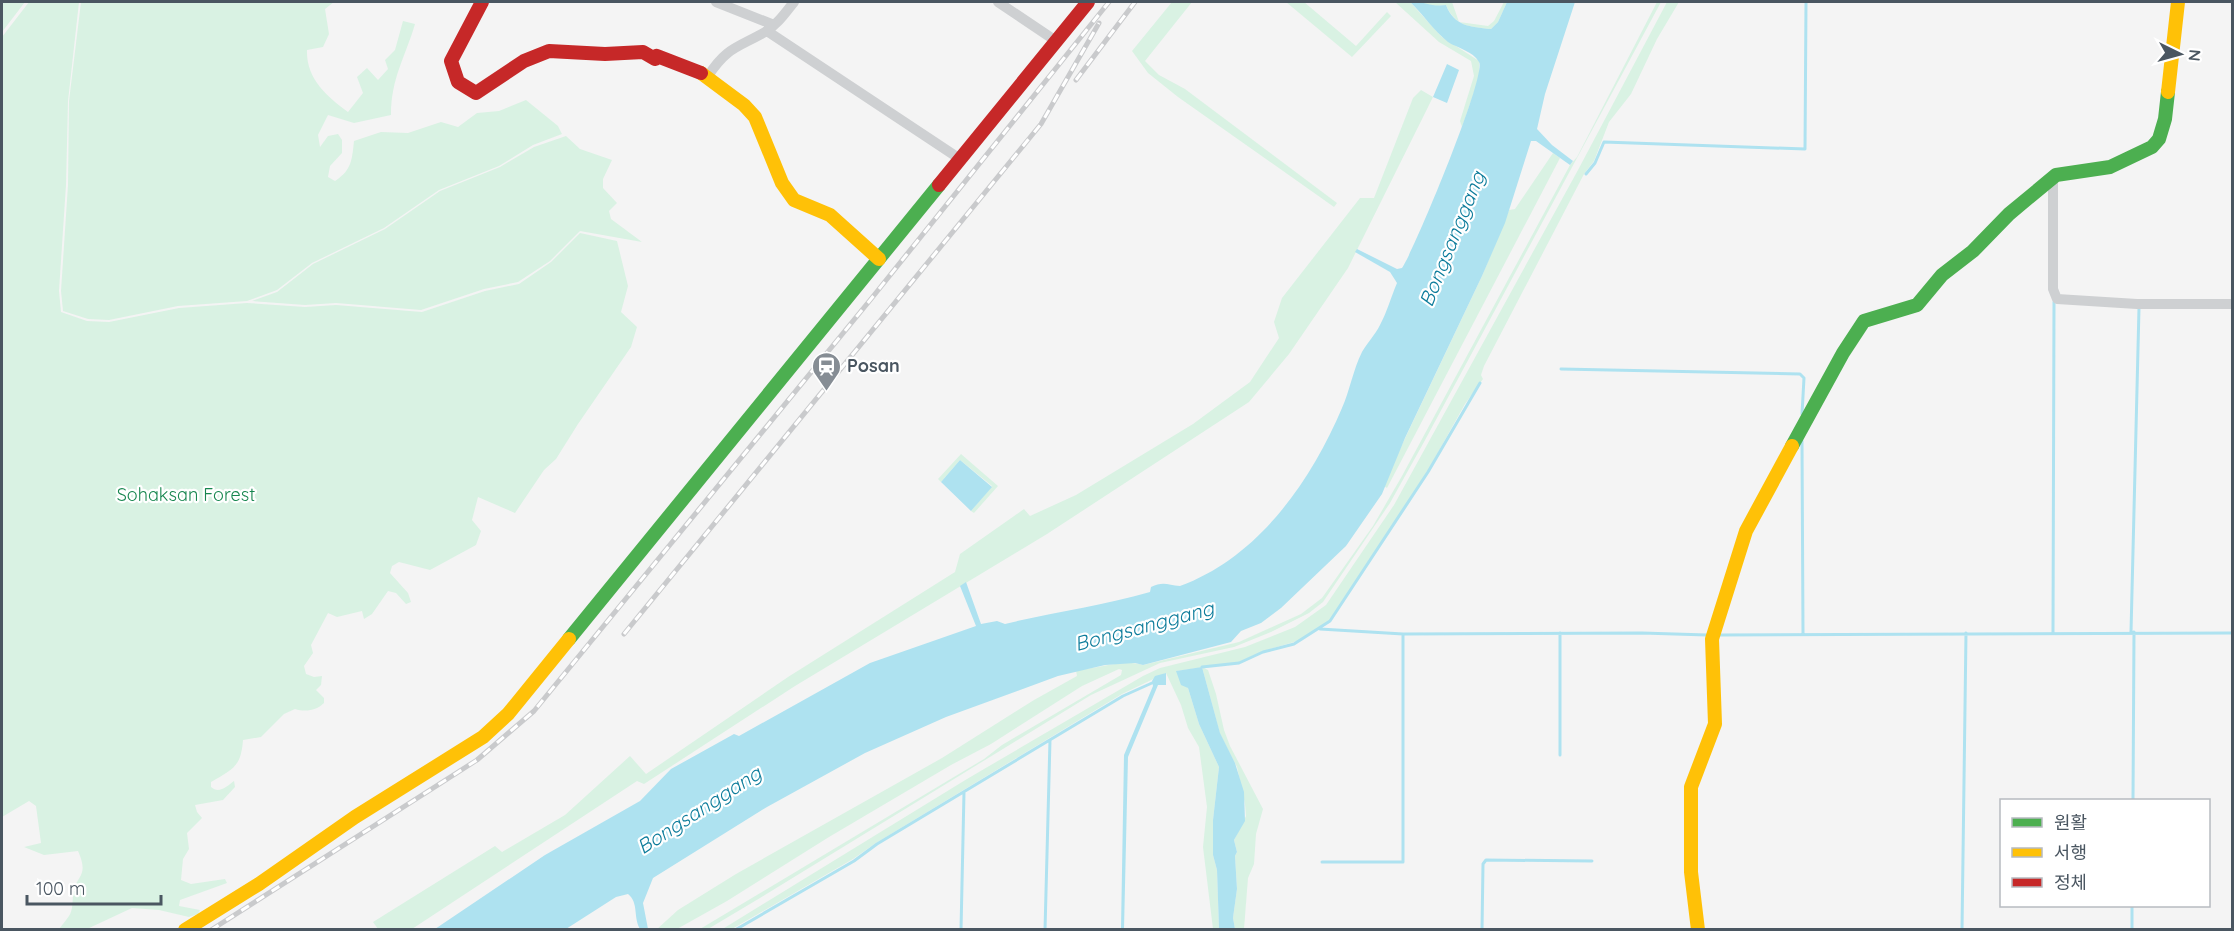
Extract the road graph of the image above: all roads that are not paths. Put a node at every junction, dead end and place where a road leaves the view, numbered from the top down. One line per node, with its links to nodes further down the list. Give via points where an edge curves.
1 (482, 2): 9 (street, via 451,61 454,78 469,91 476,93 524,61 549,51 643,52)
2 (716, 2): 7 (street)
3 (794, 2): 7 (street)
4 (998, 2): 8 (street)
5 (1088, 2): 8 (street)
6 (2178, 2): 11 (street, via 2168,98 2159,139 2145,152 2110,166 2066,173)
7 (770, 28): 9 (street, via 729,49); 10 (street)
8 (1056, 41): 10 (street)
9 (708, 76): 12 (street, via 755,117 782,183 795,200 828,212)
10 (960, 159): 12 (street)
11 (2050, 180): 13 (street, via 2053,289 2057,299); 15 (street, via 1942,275 1917,305 1872,318 1858,327 1746,531 1712,639 1715,724 1691,787 1691,872)
12 (879, 259): 14 (street, via 508,714 483,737)
13 (2232, 304)
14 (186, 930)
15 (1698, 930)

